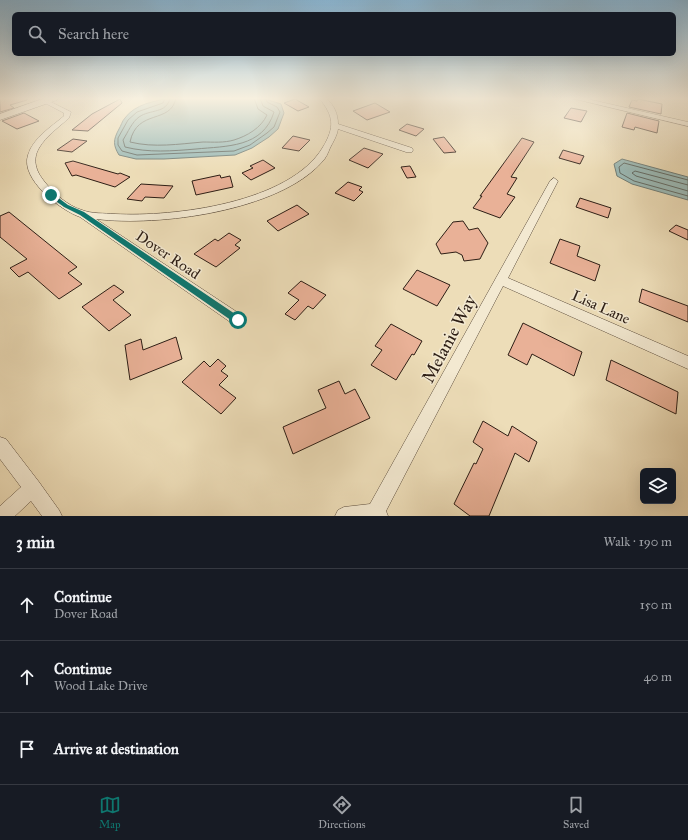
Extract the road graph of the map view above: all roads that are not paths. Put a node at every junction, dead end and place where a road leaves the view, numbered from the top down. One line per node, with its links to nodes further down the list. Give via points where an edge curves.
1 (61, 122): 6 (street, Dover Road, via 43,137 32,151 31,166 40,183 51,195)
2 (335, 122): 3 (street)
3 (336, 126): 4 (street); 6 (street, via 330,145 312,167 273,191 243,202 172,217 134,218)
4 (409, 150)
5 (554, 181): 7 (street, Melanie Way)
6 (82, 214): 8 (street, Dover Road)
7 (501, 280): 9 (street, Lisa Lane); 12 (street, Melanie Way)
8 (238, 320)
9 (688, 363)
10 (0, 445): 11 (street)
11 (33, 488): 13 (street); 14 (street)
12 (377, 514): 15 (street)
13 (2, 516)
14 (53, 516)
15 (344, 516)

